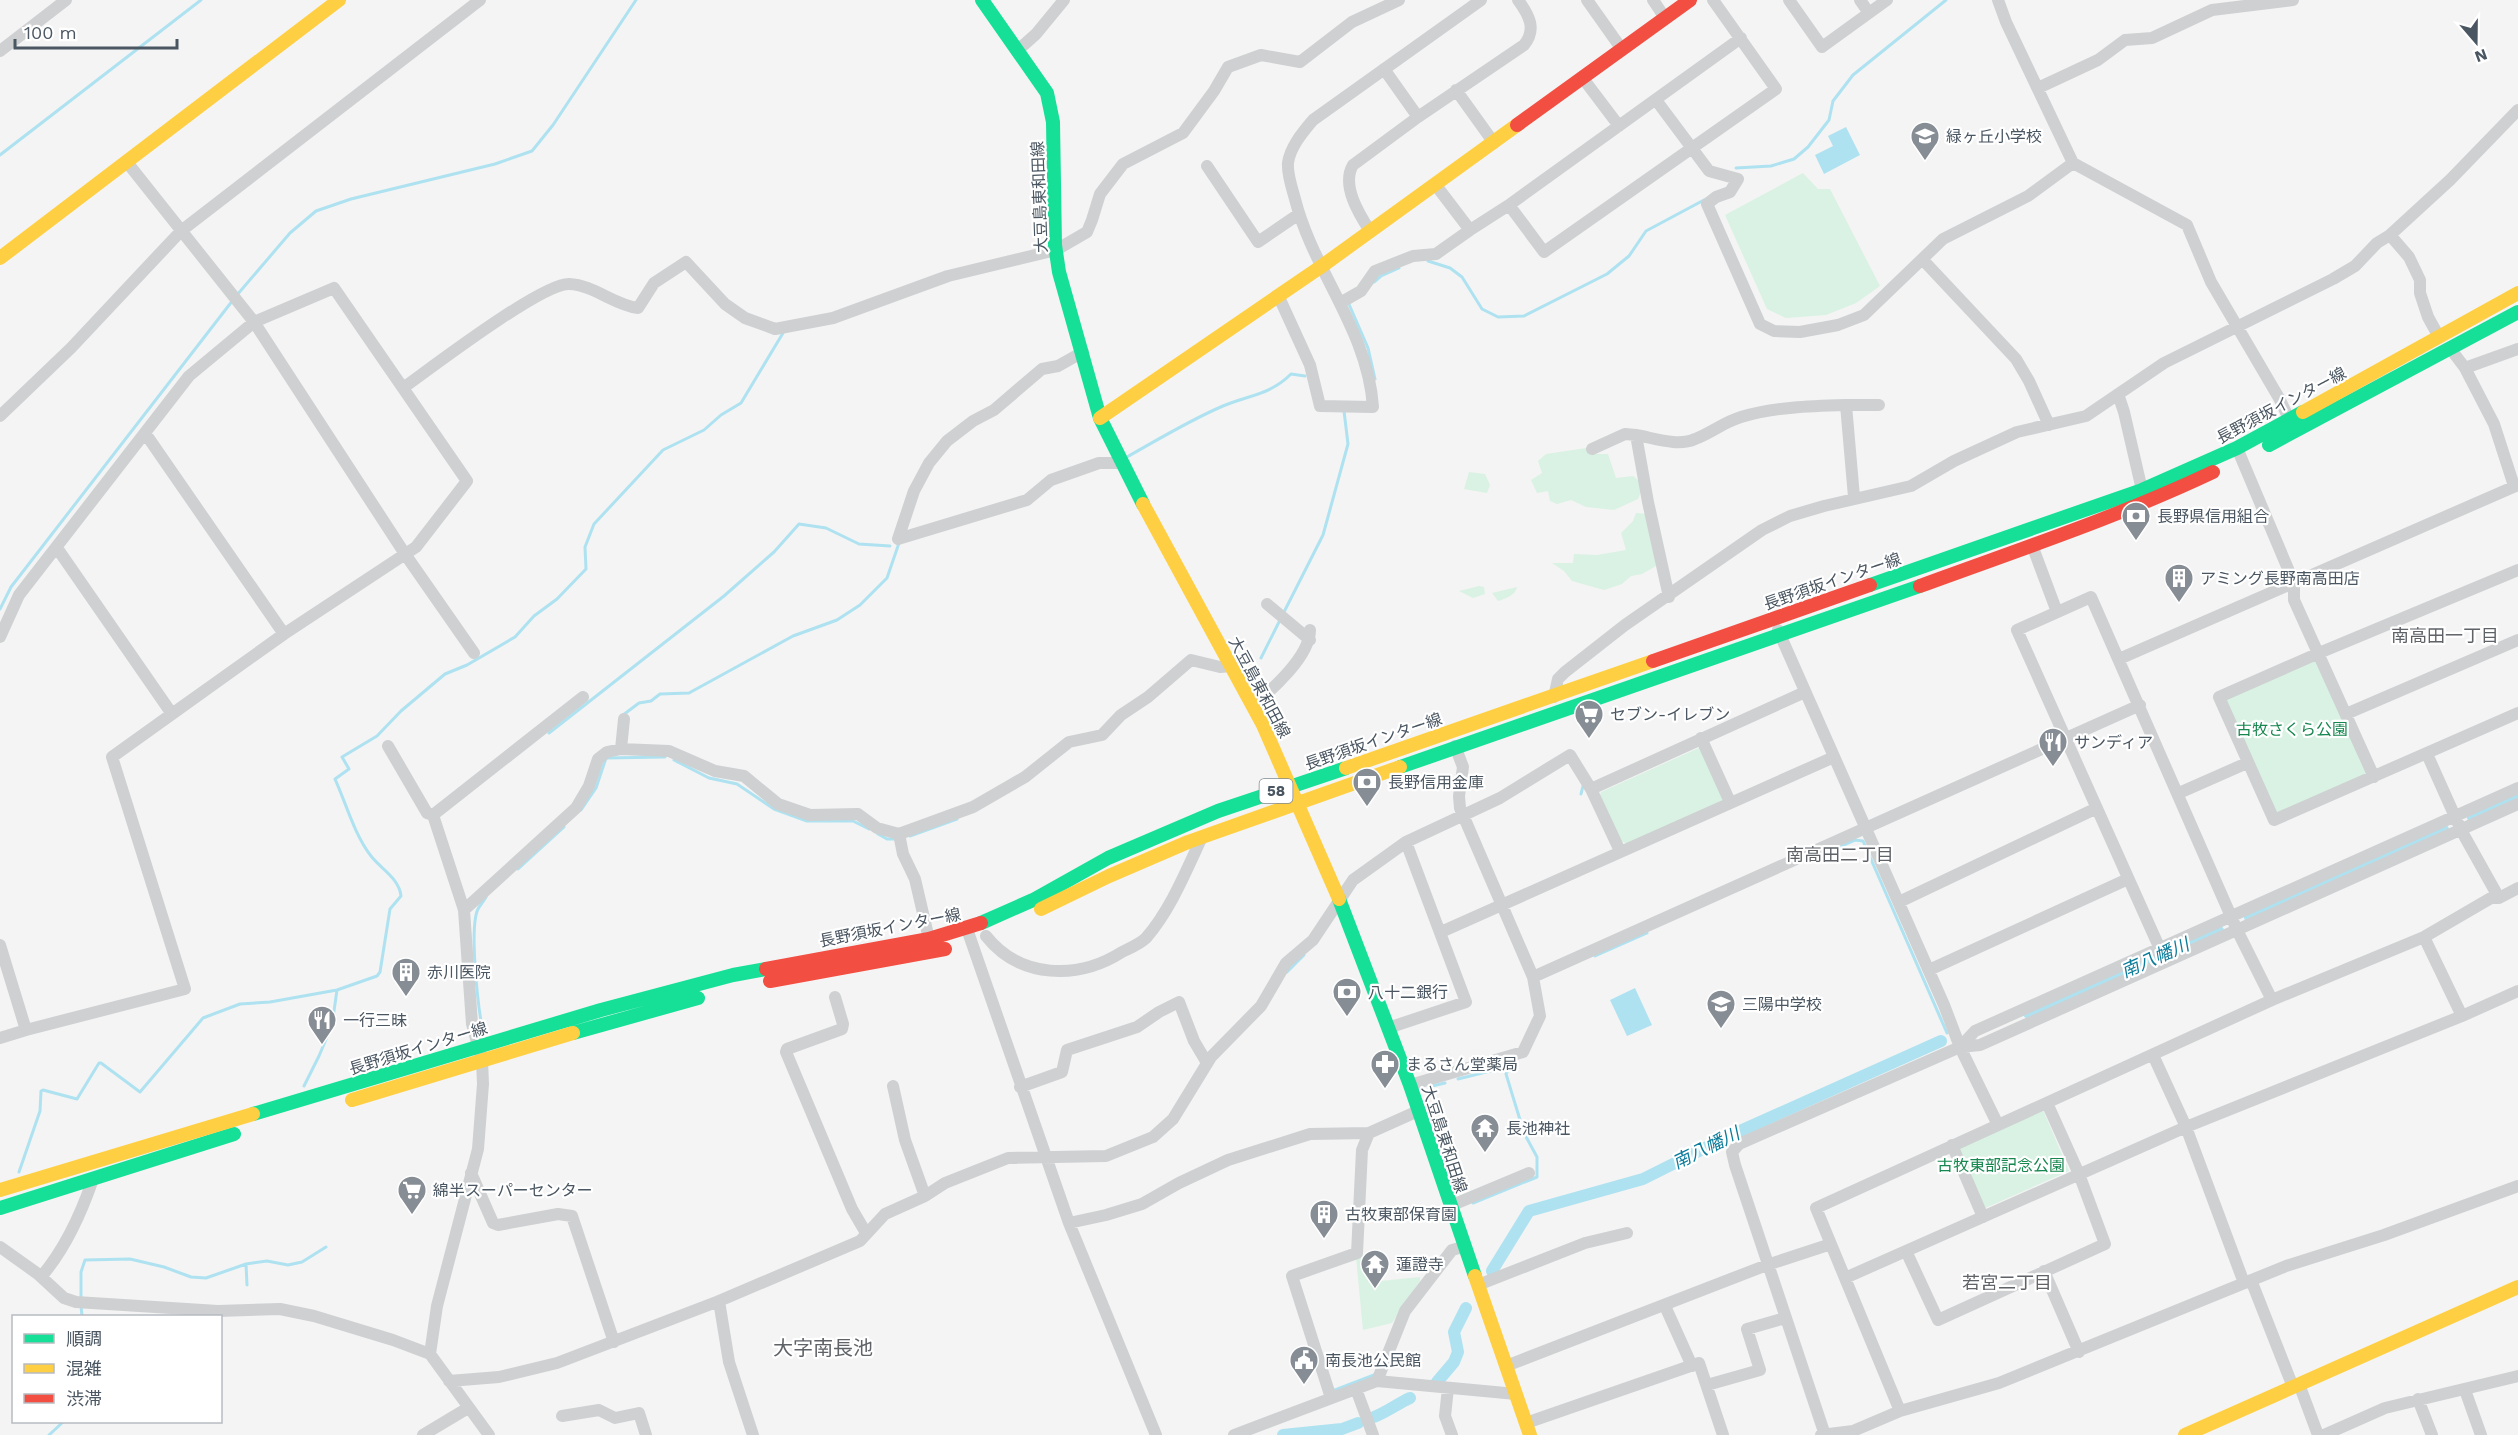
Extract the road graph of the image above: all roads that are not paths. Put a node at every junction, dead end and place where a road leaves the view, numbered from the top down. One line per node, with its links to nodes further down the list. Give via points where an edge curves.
1 (66, 0): 23 (street)
2 (339, 0): 35 (main road)
3 (480, 0): 42 (street)
4 (982, 0): 24 (main road, 大豆島東和田線)
5 (1064, 0): 24 (street)
6 (1398, 0): 45 (street, via 1352,22 1300,62 1261,55 1228,67 1183,133 1123,164 1100,194 1087,232)
7 (1481, 0): 25 (street)
8 (1518, 0): 28 (street, via 1531,23 1530,37 1524,45)
9 (1587, 0): 22 (street)
10 (1653, 0): 20 (street)
11 (1690, 0): 20 (main road)
12 (1713, 0): 21 (street)
13 (1789, 0): 19 (street, via 1822,47)
14 (1860, 0): 19 (street)
15 (1887, 0): 19 (street)
16 (1998, 0): 27 (street)
17 (2293, 0): 18 (street)
18 (2277, 1): 27 (street, via 2212,10 2152,38 2125,40 2098,60)
19 (1869, 13)
20 (1665, 18): 22 (main road)
21 (1741, 38): 29 (street); 34 (street, via 1776,89)
22 (1621, 48): 26 (main road)
23 (0, 51)
24 (1017, 51): 45 (main road, 大豆島東和田線, via 1047,93 1053,122)
25 (1384, 69): 31 (street); 40 (street, via 1313,120 1298,138 1288,162)
26 (1582, 77): 32 (street); 33 (main road)
27 (2038, 88): 36 (street)
28 (1456, 90): 31 (street); 33 (street)
29 (1656, 100): 32 (street); 34 (street)
30 (2518, 110): 44 (street)
31 (1418, 117): 43 (street, via 1348,172 1352,197)
32 (1619, 126): 39 (street)
33 (1494, 142): 38 (main road)
34 (1691, 148): 39 (street, via 1544,252); 47 (street, via 1709,171 1738,179 1730,192 1707,204 1760,324 1774,331 1800,332 1864,315)
35 (126, 161): 42 (street); 46 (main road)
36 (2073, 163): 47 (street, via 2028,196 1943,239); 54 (street, via 2187,225 2211,282)
37 (1207, 166): 40 (street, via 1258,242)
38 (1435, 184): 41 (street); 43 (main road)
39 (1509, 206): 41 (street)
40 (1299, 214): 48 (street)
41 (1470, 230): 51 (street, via 1436,254 1413,256 1375,272 1361,291)
42 (181, 231): 53 (street); 64 (street)
43 (1370, 231): 48 (main road)
44 (2390, 236): 54 (street, via 2333,279); 55 (street, via 2409,256 2420,280 2428,317)
45 (1056, 250): 58 (main road, 大豆島東和田線); 60 (street, via 948,276 833,318 775,329 745,318 725,304 686,262 654,283 638,308 570,284 557,286 530,300)
46 (0, 258)
47 (1923, 260): 66 (street, via 2016,359)
48 (1322, 266): 50 (main road); 51 (street)
49 (2518, 293): 55 (main road, 長野須坂インター線 / 58)
50 (1278, 295): 51 (street, via 1310,365 1320,406 1373,407 1364,356); 65 (main road)
51 (1340, 303)
52 (2518, 312): 56 (main road, 長野須坂インター線 / 58)
53 (254, 322): 60 (street, via 334,288); 68 (street, via 189,376); 78 (street)
54 (2237, 326): 61 (street, via 2164,363); 67 (street)
55 (2439, 338): 67 (main road, 長野須坂インター線 / 58)
56 (2450, 348): 59 (street); 67 (main road, 長野須坂インター線 / 58)
57 (2518, 349): 59 (street)
58 (1083, 352): 65 (main road, 大豆島東和田線); 72 (street, via 1058,366 1042,369 994,410 947,441 914,491 898,539 1027,500 1051,480 1099,463)
59 (2465, 368): 73 (street, via 2494,424)
60 (403, 388): 78 (street, via 467,481 416,547)
61 (2118, 394): 66 (street, via 2086,416); 74 (street)
62 (1846, 405): 63 (street); 69 (street, via 1801,406 1741,417 1693,441); 75 (street)
63 (1879, 405)
64 (0, 416)
65 (1100, 417): 72 (main road, 大豆島東和田線)
66 (2049, 425): 75 (street, via 2017,432 1911,486)
67 (2292, 426): 71 (main road, 長野須坂インター線 / 58)
68 (145, 434): 77 (street); 85 (street)
69 (1636, 435): 70 (street, via 1625,434); 81 (street)
70 (1592, 449)
71 (2239, 453): 74 (main road, 長野須坂インター線 / 58); 76 (main road, 長野須坂インター線 / 58, via 2169,493); 80 (street)
72 (1123, 463): 92 (main road, 大豆島東和田線)
73 (2516, 486): 80 (street)
74 (2142, 490): 84 (main road, 長野須坂インター線 / 58)
75 (1854, 497): 81 (street, via 1790,516 1762,530)
76 (2032, 545): 83 (street); 86 (main road, 長野須坂インター線 / 58)
77 (57, 549): 87 (street, via 19,595); 99 (street)
78 (405, 554): 85 (street); 90 (street)
79 (2518, 570): 89 (street)
80 (2294, 583): 89 (street, via 2294,600); 91 (street)
81 (1669, 597): 95 (street, via 1625,625 1558,679)
82 (1267, 604): 96 (street, via 1310,635 1273,689)
83 (2057, 612): 91 (street, via 2091,597); 103 (street, via 2017,630)
84 (1773, 618): 86 (street); 95 (main road, 長野須坂インター線 / 58)
85 (284, 634): 99 (street)
86 (1780, 636): 93 (street); 105 (main road, 長野須坂インター線 / 58)
87 (0, 637)
88 (2518, 640): 100 (street)
89 (2319, 652): 100 (street); 109 (street, via 2219,697)
90 (474, 654)
91 (2119, 659): 97 (street)
92 (1233, 666): 96 (main road, 大豆島東和田線); 124 (street, via 1220,668 1191,660 1121,715 1102,735 1069,742 1025,777 973,807)
93 (1805, 692): 102 (street); 108 (street)
94 (583, 697): 120 (street)
95 (1554, 697): 111 (main road, 長野須坂インター線 / 58)
96 (1252, 705): 111 (main road, 大豆島東和田線)
97 (2140, 705): 103 (street); 114 (street)
98 (2518, 713): 107 (street)
99 (172, 714): 151 (street, via 112,757 185,989)
100 (2346, 714): 110 (street)
101 (624, 718): 106 (street)
102 (1701, 738): 113 (street); 115 (street)
103 (2065, 738): 118 (street); 122 (street)
104 (388, 746): 120 (street, via 427,813)
105 (1455, 746): 116 (main road, 長野須坂インター線 / 58); 119 (street, via 1463,767 1459,796)
106 (621, 749): 124 (street, via 669,751 715,771 744,776 778,804 810,815 858,814 877,828); 134 (street, via 598,759 576,808)
107 (2427, 754): 110 (street); 121 (street)
108 (1834, 757): 115 (street); 122 (street)
109 (2247, 764): 110 (street, via 2274,820); 114 (street)
110 (2374, 777)
111 (1291, 786): 116 (main road, 大豆島東和田線); 138 (main road, 長野須坂インター線 / 58, via 1175,828 1108,858)
112 (2518, 788): 121 (street)
113 (1591, 789): 119 (street, via 1570,755 1500,798); 127 (street)
114 (2179, 794): 135 (street)
115 (1730, 802): 127 (street)
116 (1298, 803): 125 (main road, 長野須坂インター線 / 58); 131 (main road, 大豆島東和田線)
117 (2518, 804): 123 (street)
118 (2097, 808): 128 (street); 132 (street)
119 (1463, 814): 126 (street); 133 (street)
120 (433, 815): 134 (street)
121 (2455, 816): 123 (street); 135 (street)
122 (1866, 828): 132 (street); 145 (street)
123 (2461, 830): 130 (street); 136 (street)
124 (899, 834): 141 (street, via 915,879)
125 (1202, 837): 139 (main road, 長野須坂インター線 / 58, via 1109,876); 139 (street, via 1184,878 1144,940 1107,962 1058,973 1013,960)
126 (1406, 842): 131 (street, via 1353,880); 137 (street)
127 (1620, 851): 133 (street)
128 (2128, 879): 143 (street); 144 (street)
129 (2518, 888): 130 (street)
130 (2499, 898): 140 (street, via 2491,898)
131 (1339, 899): 150 (main road, 大豆島東和田線); 157 (street, via 1313,940 1279,972 1261,1006)
132 (1899, 902): 144 (street)
133 (1502, 904): 137 (street); 145 (street)
134 (464, 910): 153 (street, via 472,1024)
135 (2232, 917): 136 (street); 143 (street)
136 (2237, 930): 148 (street); 154 (street, via 1980,1045)
137 (1441, 932): 150 (street, via 1466,1002)
138 (969, 935): 139 (main road, 長野須坂インター線 / 58); 141 (main road, 長野須坂インター線 / 58); 156 (main road, 長野須坂インター線 / 58, via 929,952 736,987); 160 (street)
139 (986, 936)
140 (2424, 937): 148 (street); 149 (street)
141 (929, 939): 153 (main road, 長野須坂インター線 / 58, via 733,975)
142 (0, 945): 151 (street)
143 (2160, 949): 154 (street, via 1975,1031)
144 (1929, 970): 154 (street)
145 (1533, 977): 158 (street, via 1540,1016 1523,1052)
146 (2518, 991): 149 (street)
147 (836, 997): 181 (street, via 842,1029 786,1052 852,1209)
148 (2272, 1000): 155 (street)
149 (2462, 1016): 166 (street)
150 (1388, 1028): 158 (main road, 大豆島東和田線)
151 (26, 1030): 152 (street)
152 (0, 1038)
153 (478, 1046): 156 (street); 175 (main road, 長野須坂インター線 / 58)
154 (1960, 1047): 165 (street); 187 (street, via 1739,1144 1732,1152)
155 (2153, 1055): 161 (street); 166 (street)
156 (482, 1061): 162 (main road, 長野須坂インター線 / 58); 170 (street, via 478,1149)
157 (1208, 1063): 160 (street, via 1194,1041 1179,1002 1137,1027 1067,1050 1062,1072); 169 (street, via 1173,1119 1153,1137 1106,1156)
158 (1410, 1084): 163 (main road, 大豆島東和田線)
159 (893, 1086): 176 (street, via 905,1140)
160 (1020, 1087): 169 (street)
161 (2047, 1103): 165 (street); 172 (street)
162 (337, 1104)
163 (1418, 1111): 167 (street); 177 (main road, 大豆島東和田線)
164 (275, 1122): 173 (main road)
165 (1998, 1125): 168 (street)
166 (2186, 1127): 172 (street); 191 (street)
167 (1369, 1133): 180 (street, via 1310,1134 1228,1160 1142,1204); 211 (street, via 1362,1150 1357,1253 1292,1276)
168 (1952, 1146): 179 (street); 183 (street, via 1816,1208)
169 (1046, 1158): 176 (street, via 1008,1158 945,1183); 180 (street)
170 (471, 1173): 197 (street, via 493,1223 558,1214 572,1216); 199 (street, via 437,1306)
171 (1529, 1173): 177 (street)
172 (2079, 1174): 179 (street); 188 (street, via 2105,1244)
173 (93, 1179): 178 (main road); 189 (street, via 68,1238)
174 (2518, 1186): 191 (street)
175 (0, 1190)
176 (925, 1196): 181 (street, via 885,1214)
177 (1450, 1206): 184 (main road, 大豆島東和田線)
178 (0, 1208)
179 (1983, 1217): 186 (street)
180 (1069, 1223): 221 (street)
181 (866, 1233): 194 (street, via 861,1241)
182 (1627, 1233): 192 (street, via 1585,1243)
183 (1831, 1244): 187 (street); 190 (street)
184 (1463, 1246): 192 (main road, 大豆島東和田線); 203 (street, via 1452,1250 1404,1311)
185 (0, 1247): 189 (street)
186 (1906, 1251): 188 (street, via 1938,1320); 190 (street)
187 (1767, 1265): 195 (street); 196 (street)
188 (2044, 1272): 198 (street)
189 (41, 1276): 199 (street, via 64,1298 81,1302 218,1311 280,1309 314,1316)
190 (1845, 1278): 214 (street)
191 (2248, 1281): 198 (street); 206 (street)
192 (1478, 1285): 200 (main road, 大豆島東和田線)
193 (2518, 1287): 206 (main road)
194 (719, 1301): 197 (street); 220 (street, via 729,1362)
195 (1665, 1306): 200 (street); 201 (street)
196 (1785, 1318): 205 (street, via 1748,1329 1760,1370); 226 (street)
197 (614, 1342): 204 (street, via 557,1363 499,1377)
198 (2079, 1352): 214 (street, via 1999,1383)
199 (430, 1354): 204 (street)
200 (1506, 1366): 210 (main road, 大豆島東和田線)
201 (1692, 1366): 205 (street, via 1699,1363); 216 (street)
202 (2518, 1376): 209 (street)
203 (1377, 1381): 207 (street); 208 (street)
204 (449, 1382): 213 (street)
205 (1707, 1385): 225 (street)
206 (2296, 1385): 227 (main road); 228 (street)
207 (1448, 1388): 210 (street); 224 (street, via 1445,1416)
208 (1356, 1389): 211 (street); 223 (street)
209 (2464, 1390): 212 (street); 231 (street)
210 (1516, 1394): 216 (main road, 大豆島東和田線)
211 (1331, 1398): 222 (street)
212 (2418, 1399): 229 (street, via 2385,1408); 230 (street)
213 (468, 1408): 217 (street); 218 (street)
214 (1900, 1411): 226 (street, via 1853,1431)
215 (562, 1416): 219 (street, via 599,1410 615,1418 639,1413)
216 (1528, 1429)
217 (423, 1435)
218 (489, 1435)
219 (646, 1435)
220 (753, 1435)
221 (1156, 1435)
222 (1234, 1435)
223 (1373, 1435)
224 (1452, 1435)
225 (1723, 1435)
226 (1824, 1435)
227 (2185, 1435)
228 (2318, 1435)
229 (2324, 1435)
230 (2432, 1435)
231 (2481, 1435)

